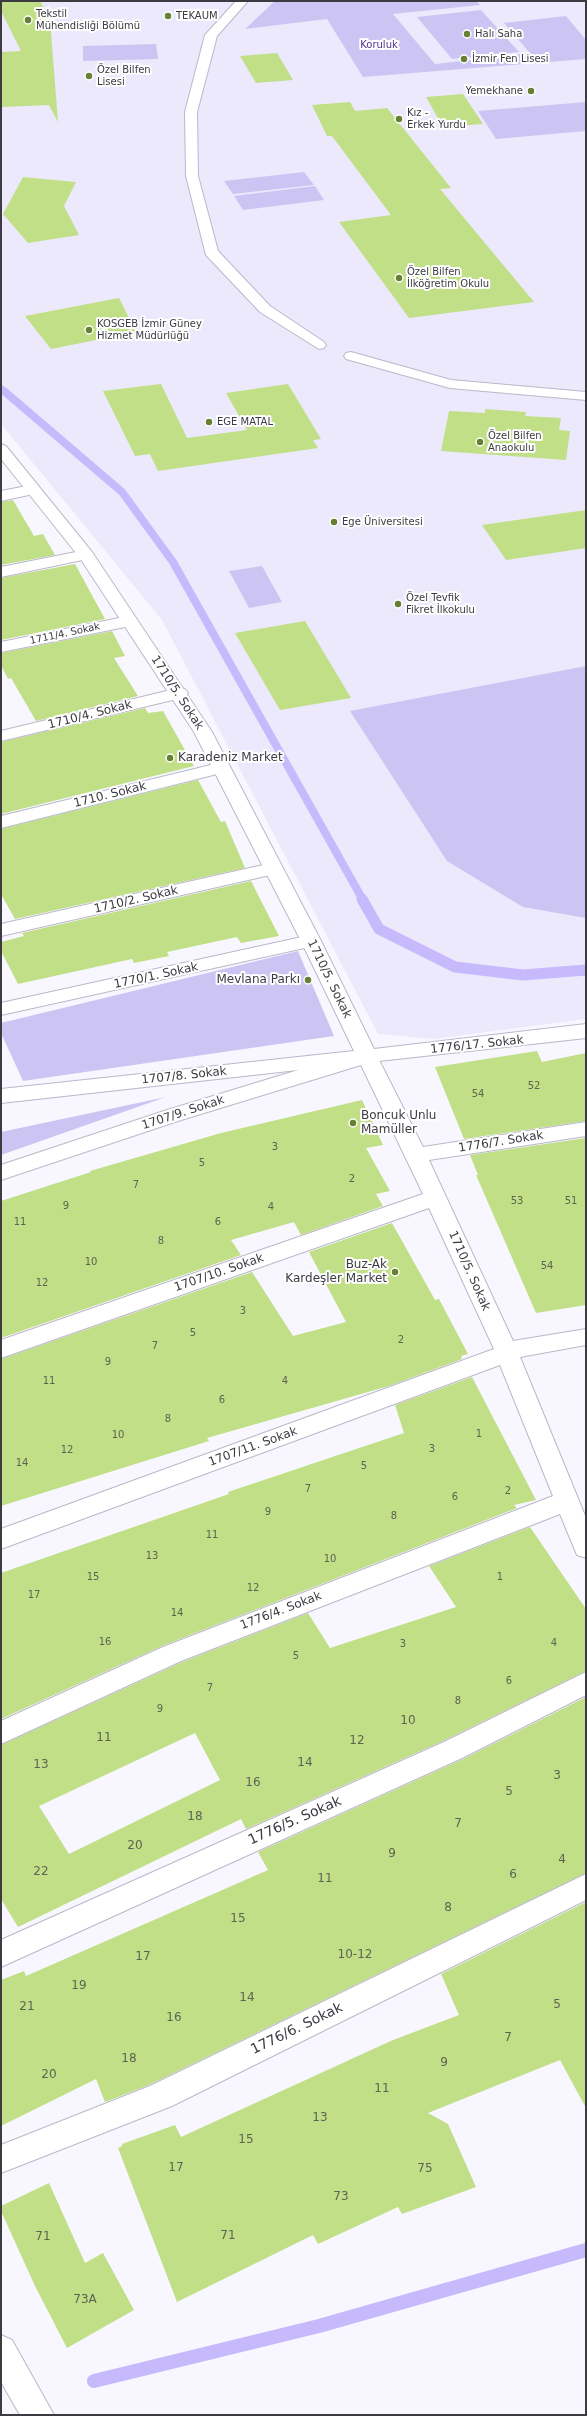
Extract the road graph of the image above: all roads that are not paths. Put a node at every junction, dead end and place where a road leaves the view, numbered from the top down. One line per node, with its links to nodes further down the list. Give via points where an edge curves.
1 (242, 1): 2 (street, via 211,34 191,112 192,176 211,252 265,309)
2 (319, 345)
3 (351, 356): 4 (street, via 450,384)
4 (586, 396)
5 (1, 449): 6 (street, 1710/5. Sokak)
6 (32, 490): 7 (street); 8 (street, 1710/5. Sokak)
7 (1, 496)
8 (86, 556): 9 (street); 10 (street, 1710/5. Sokak)
9 (1, 572)
10 (129, 621): 11 (street, 1711/4. Sokak); 12 (street, 1710/5. Sokak)
11 (1, 647)
12 (179, 693): 13 (street, 1710/4. Sokak); 14 (street, 1710/5. Sokak, via 203,732)
13 (1, 736)
14 (219, 768): 15 (street, 1710. Sokak); 16 (street, 1710/5. Sokak)
15 (1, 822)
16 (272, 870): 17 (street, 1710/2. Sokak); 18 (street, 1710/5. Sokak)
17 (1, 930)
18 (311, 941): 19 (street, 1770/1. Sokak); 21 (street, 1710/5. Sokak)
19 (1, 1009)
20 (586, 1031): 21 (street, 1776/17. Sokak)
21 (367, 1056): 22 (street, 1707/8. Sokak); 24 (street, 1710/5. Sokak); 25 (street, 1707/9. Sokak, via 171,1116)
22 (1, 1096)
23 (586, 1129): 24 (street, 1776/7. Sokak)
24 (416, 1155): 26 (street, 1710/5. Sokak)
25 (1, 1174)
26 (436, 1198): 28 (street, 1707/10. Sokak); 29 (street, 1710/5. Sokak)
27 (586, 1337): 29 (street, 1707/11. Sokak)
28 (1, 1349)
29 (505, 1352): 30 (street, 1710/5. Sokak); 31 (street, 1707/11. Sokak)
30 (566, 1501): 32 (street, 1710/5. Sokak); 34 (street, 1776/4. Sokak, via 172,1654)
31 (1, 1539)
32 (584, 1541)
33 (586, 1682): 36 (street, 1776/5. Sokak, via 453,1750)
34 (1, 1733)
35 (586, 1886): 37 (street, 1776/6. Sokak, via 161,2096)
36 (1, 1954)
37 (1, 2158)
38 (6, 2368): 39 (street)
39 (38, 2415)

